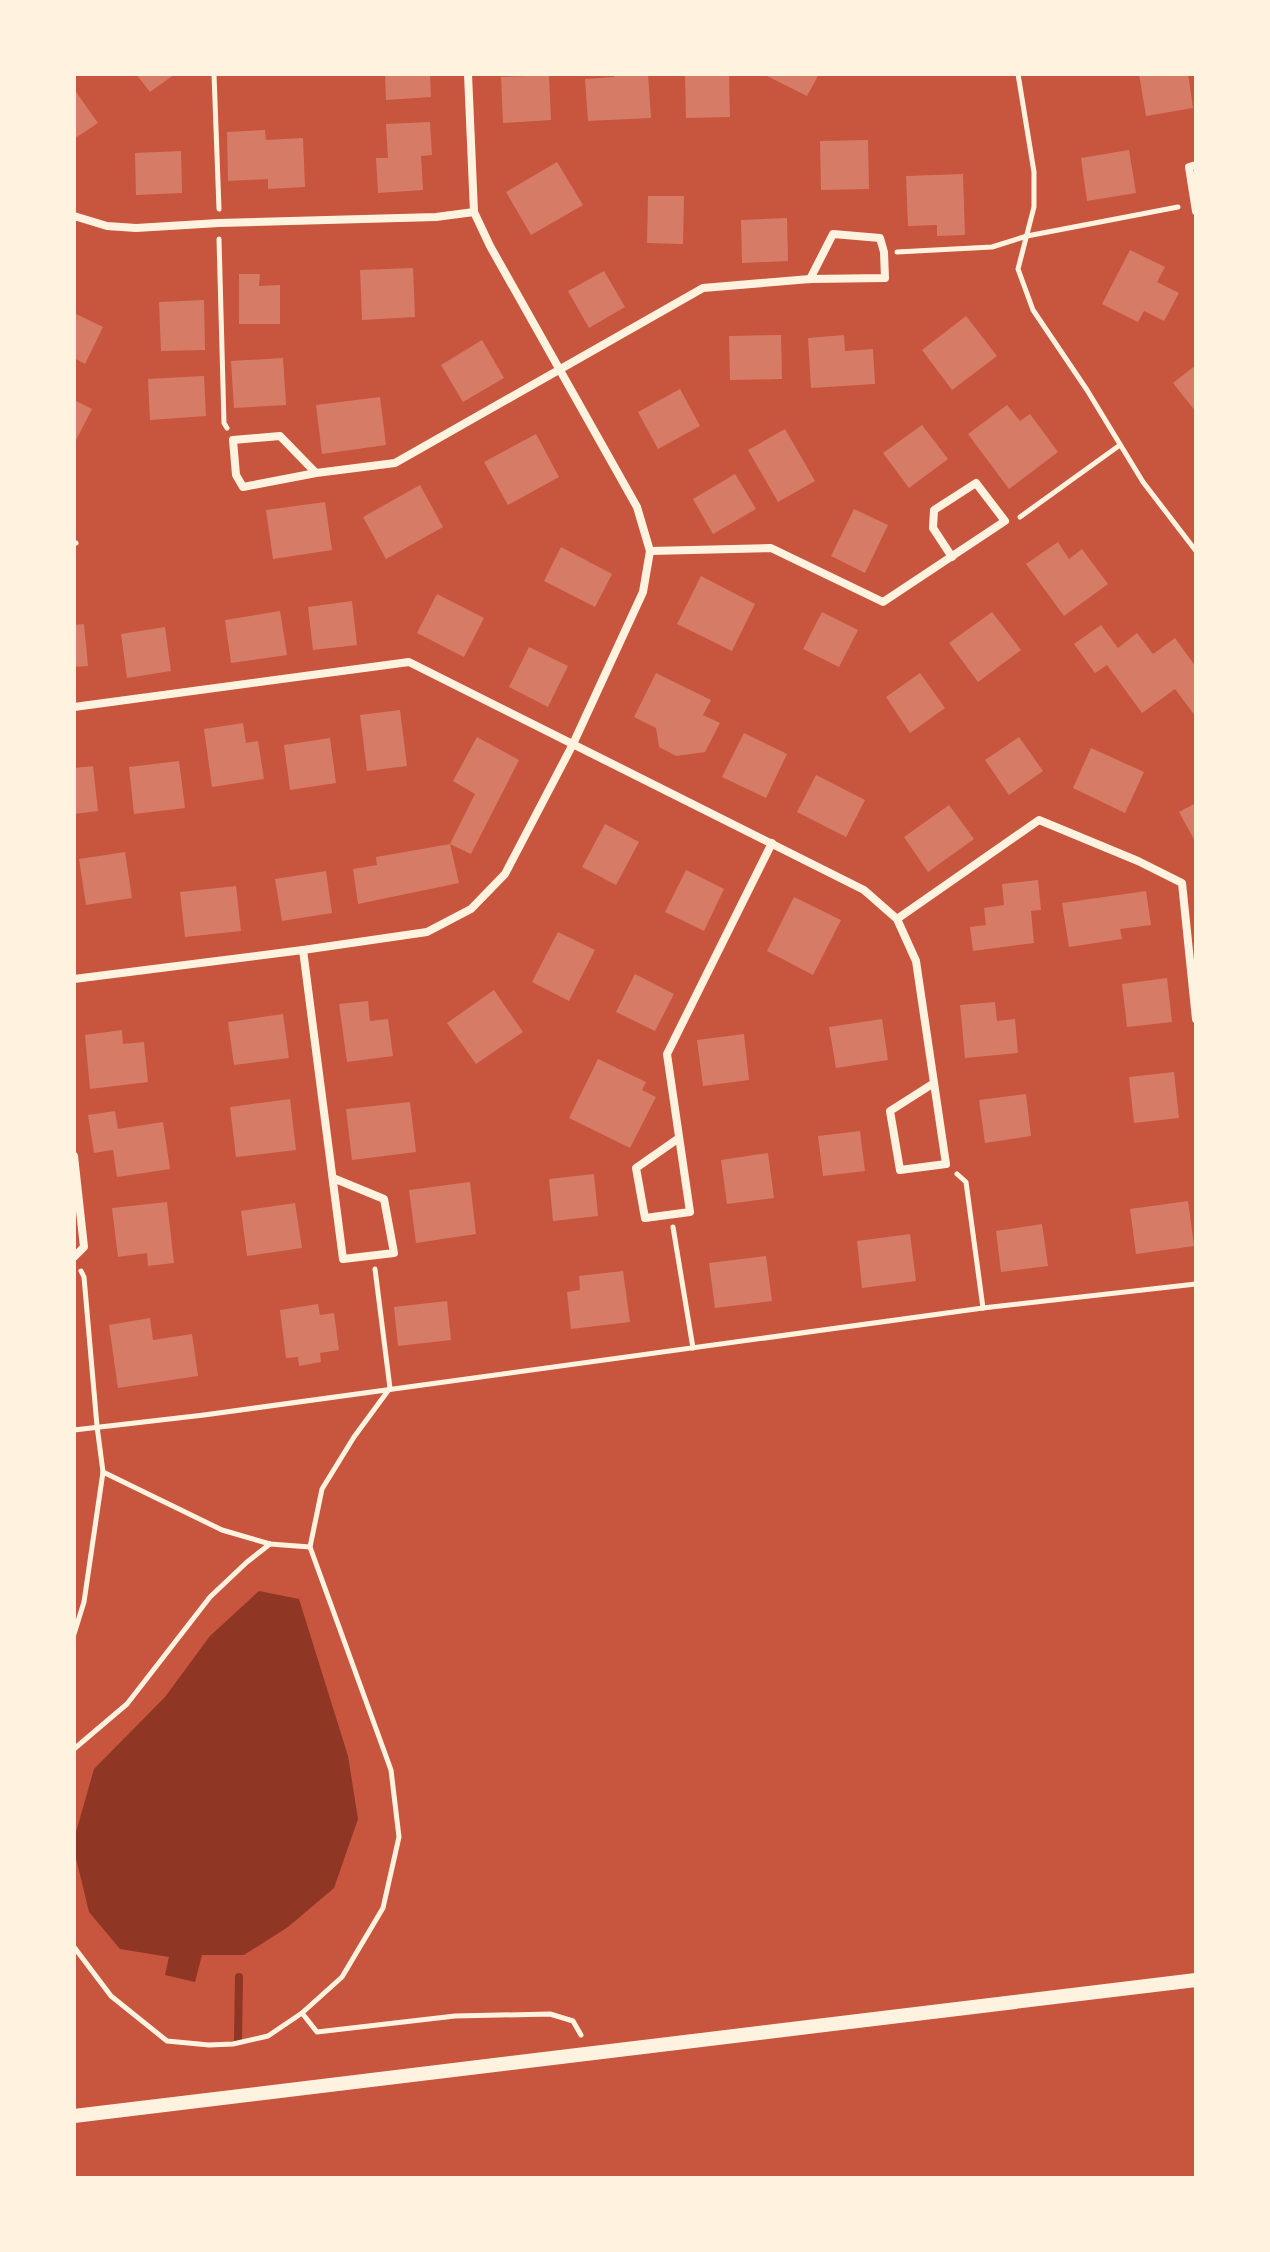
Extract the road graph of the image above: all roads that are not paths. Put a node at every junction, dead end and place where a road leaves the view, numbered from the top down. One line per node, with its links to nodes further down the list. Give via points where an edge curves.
1 (468, 74): 4 (street)
2 (1196, 165): 3 (street, via 1189,167)
3 (1195, 211)
4 (474, 212): 5 (street, via 136,228); 7 (street)
5 (74, 216)
6 (810, 279): 6 (street, via 833,234 880,238 885,278); 7 (street, via 703,288)
7 (560, 370): 8 (street, via 395,463); 9 (street, via 637,507)
8 (316, 473): 8 (street, via 243,487 236,475 233,440 280,436)
9 (650, 551): 10 (street, via 771,548 883,602); 12 (street, via 643,592)
10 (952, 557): 10 (street, via 1005,521 976,483 934,510 933,528)
11 (74, 707): 12 (street, via 409,662)
12 (573, 744): 13 (street); 15 (street, via 505,874 471,909 427,932)
13 (772, 843): 14 (street, via 864,890); 19 (street, via 667,1054)
14 (897, 919): 17 (street, via 1039,820 1182,883); 18 (street, via 916,961)
15 (303, 950): 16 (street); 21 (street)
16 (74, 979)
17 (1196, 1019)
18 (934, 1083): 18 (street, via 946,1164 900,1170 890,1111)
19 (679, 1138): 19 (street, via 690,1212 645,1218 636,1168)
20 (74, 1156): 22 (street, via 84,1247)
21 (333, 1178): 21 (street, via 343,1259 394,1253 384,1199)
22 (74, 1257)
23 (1196, 1980): 24 (street)
24 (74, 2116)

